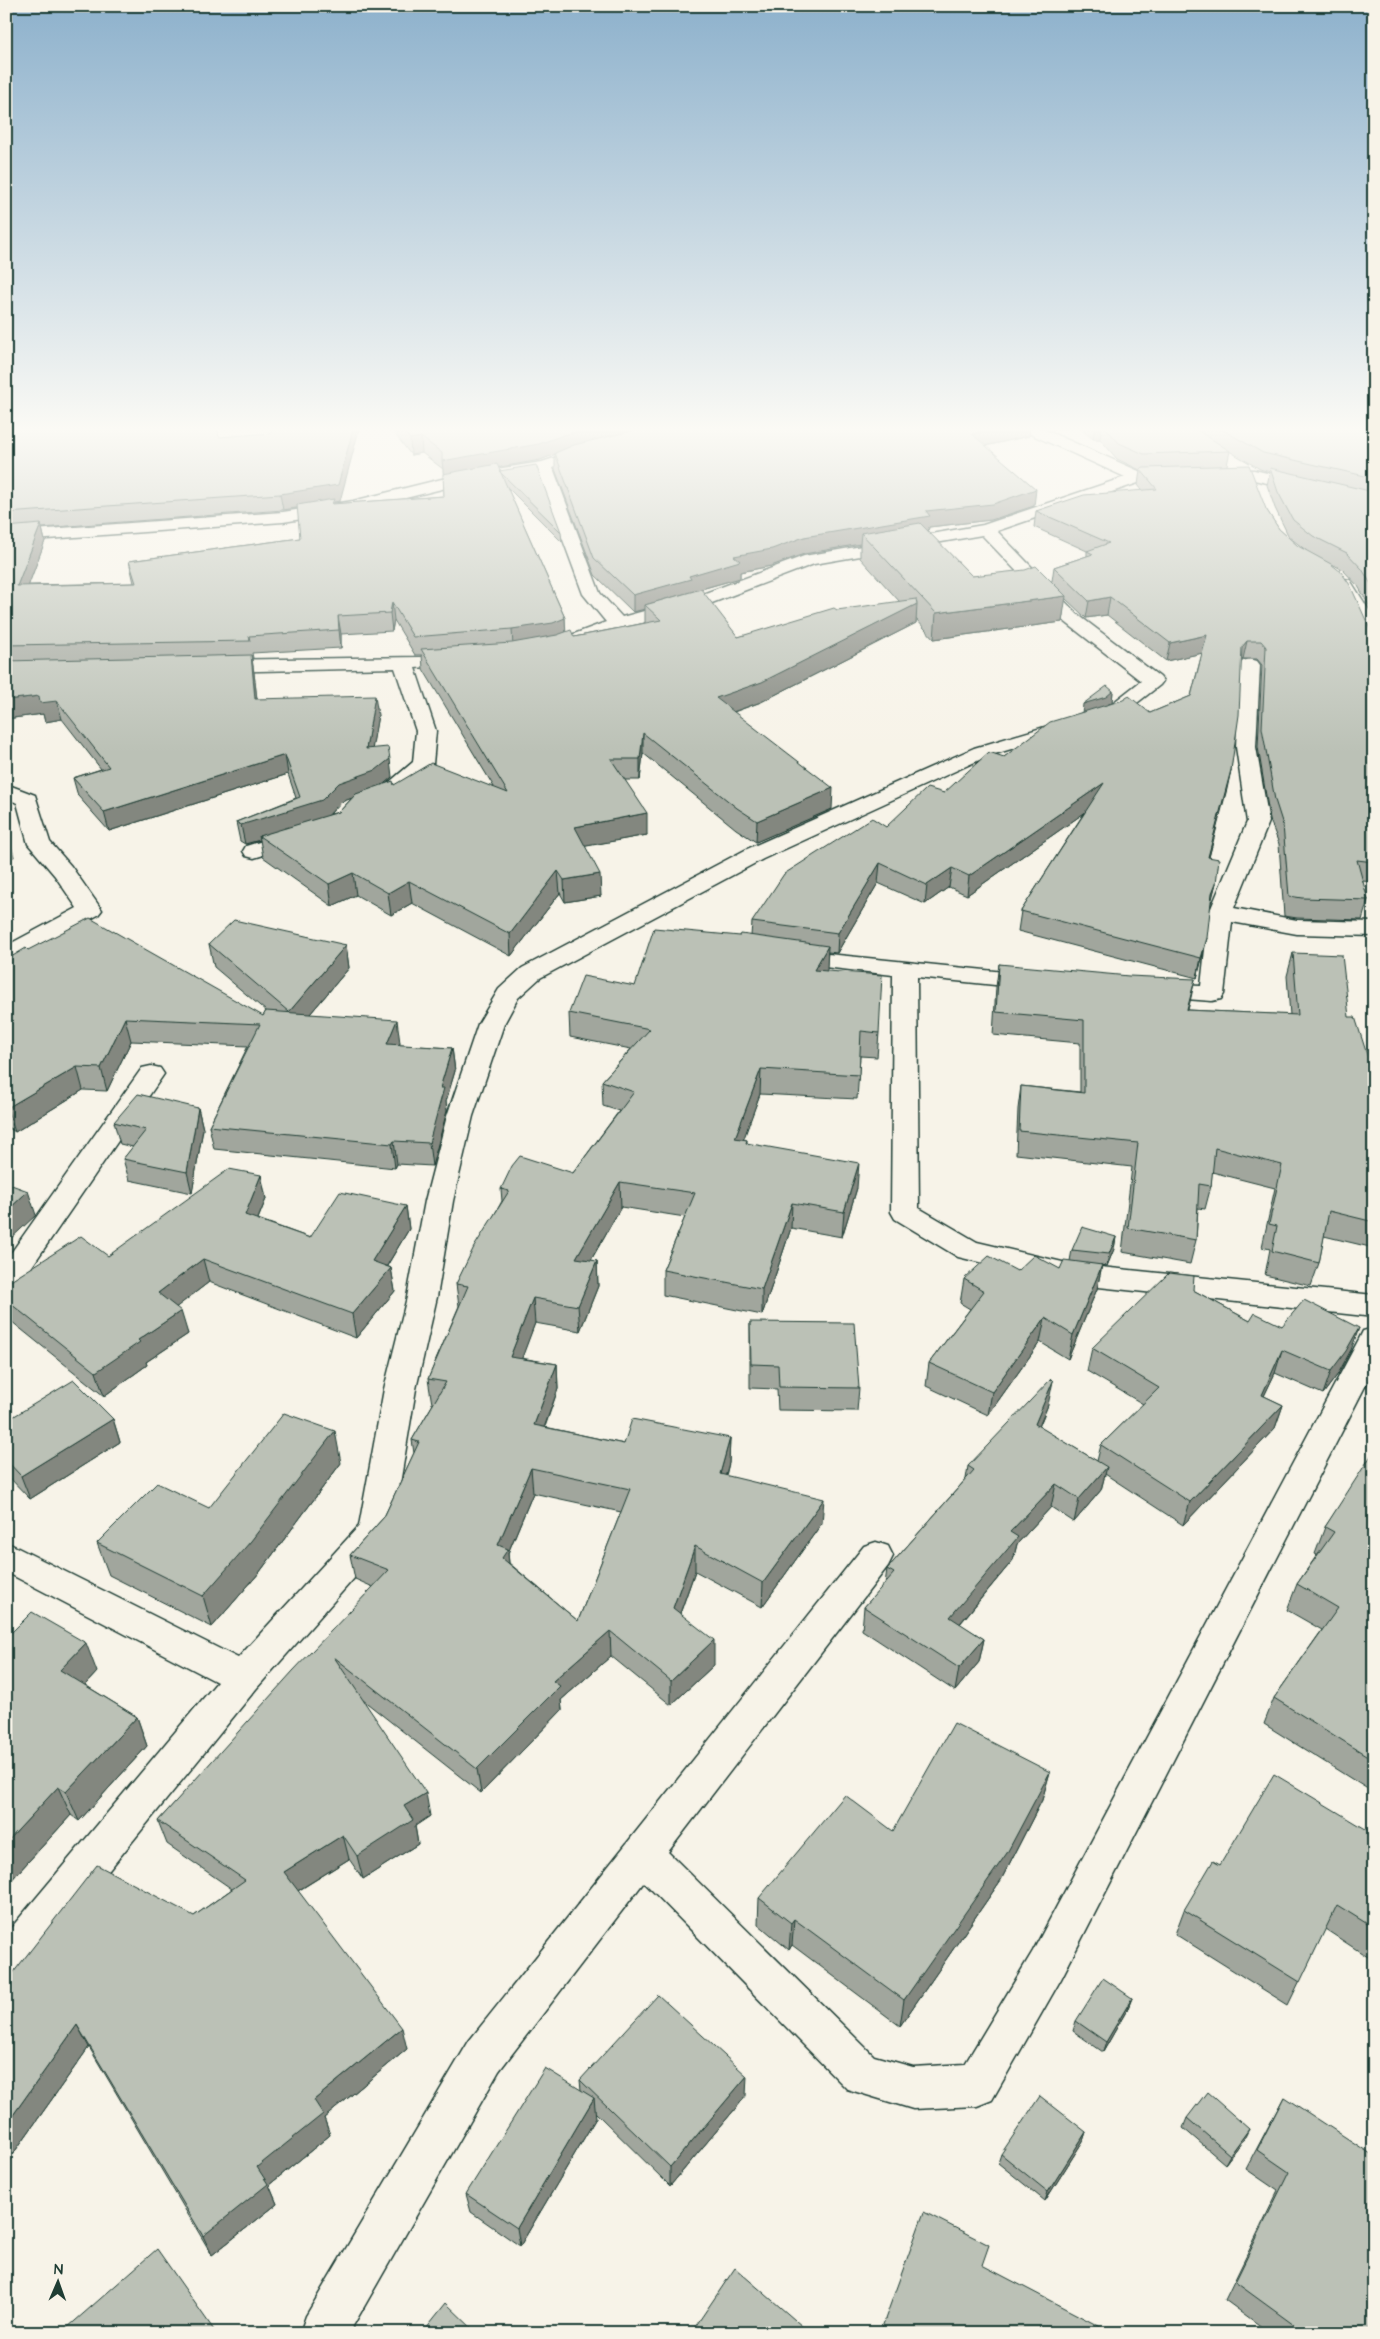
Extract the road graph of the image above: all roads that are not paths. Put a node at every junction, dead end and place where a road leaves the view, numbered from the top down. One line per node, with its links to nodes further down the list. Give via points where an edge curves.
1 (32, 535): 5 (street)
2 (570, 535): 7 (street, via 592,594)
3 (951, 535): 7 (street, via 810,560 698,602)
4 (992, 535): 19 (street, via 1082,628 1134,663 1153,681 1112,713 981,752 755,854)
5 (6, 537)
6 (1328, 572): 8 (street, via 1348,587)
7 (618, 624): 9 (street, via 558,647)
8 (1374, 642)
9 (540, 650)
10 (475, 658): 11 (street)
11 (403, 662): 13 (street); 15 (street, via 426,731 423,764 387,796)
12 (1250, 665): 18 (street, via 1246,746 1258,822)
13 (201, 666)
14 (6, 790): 23 (street, via 28,800 39,844 90,910)
15 (360, 806)
16 (316, 831): 17 (street)
17 (254, 852)
18 (1221, 913): 20 (street, via 1297,927); 26 (street, via 1212,994)
19 (620, 928): 21 (street); 33 (street, via 531,974 508,994 491,1024 460,1116 439,1201 375,1531)
20 (1374, 929)
21 (649, 933)
22 (765, 954): 24 (street)
23 (6, 955)
24 (905, 970): 25 (street); 29 (street, via 905,1212 968,1250 1071,1274)
25 (1058, 984)
26 (1133, 990)
27 (151, 1074): 28 (street)
28 (6, 1278)
29 (1374, 1306)
30 (1374, 1338): 34 (street, via 1042,1973 977,2086 913,2088 862,2074)
31 (6, 1556): 33 (street)
32 (876, 1556): 34 (street)
33 (243, 1678): 35 (street)
34 (644, 1855): 36 (street, via 484,2056)
35 (6, 1966)
36 (323, 2333)

